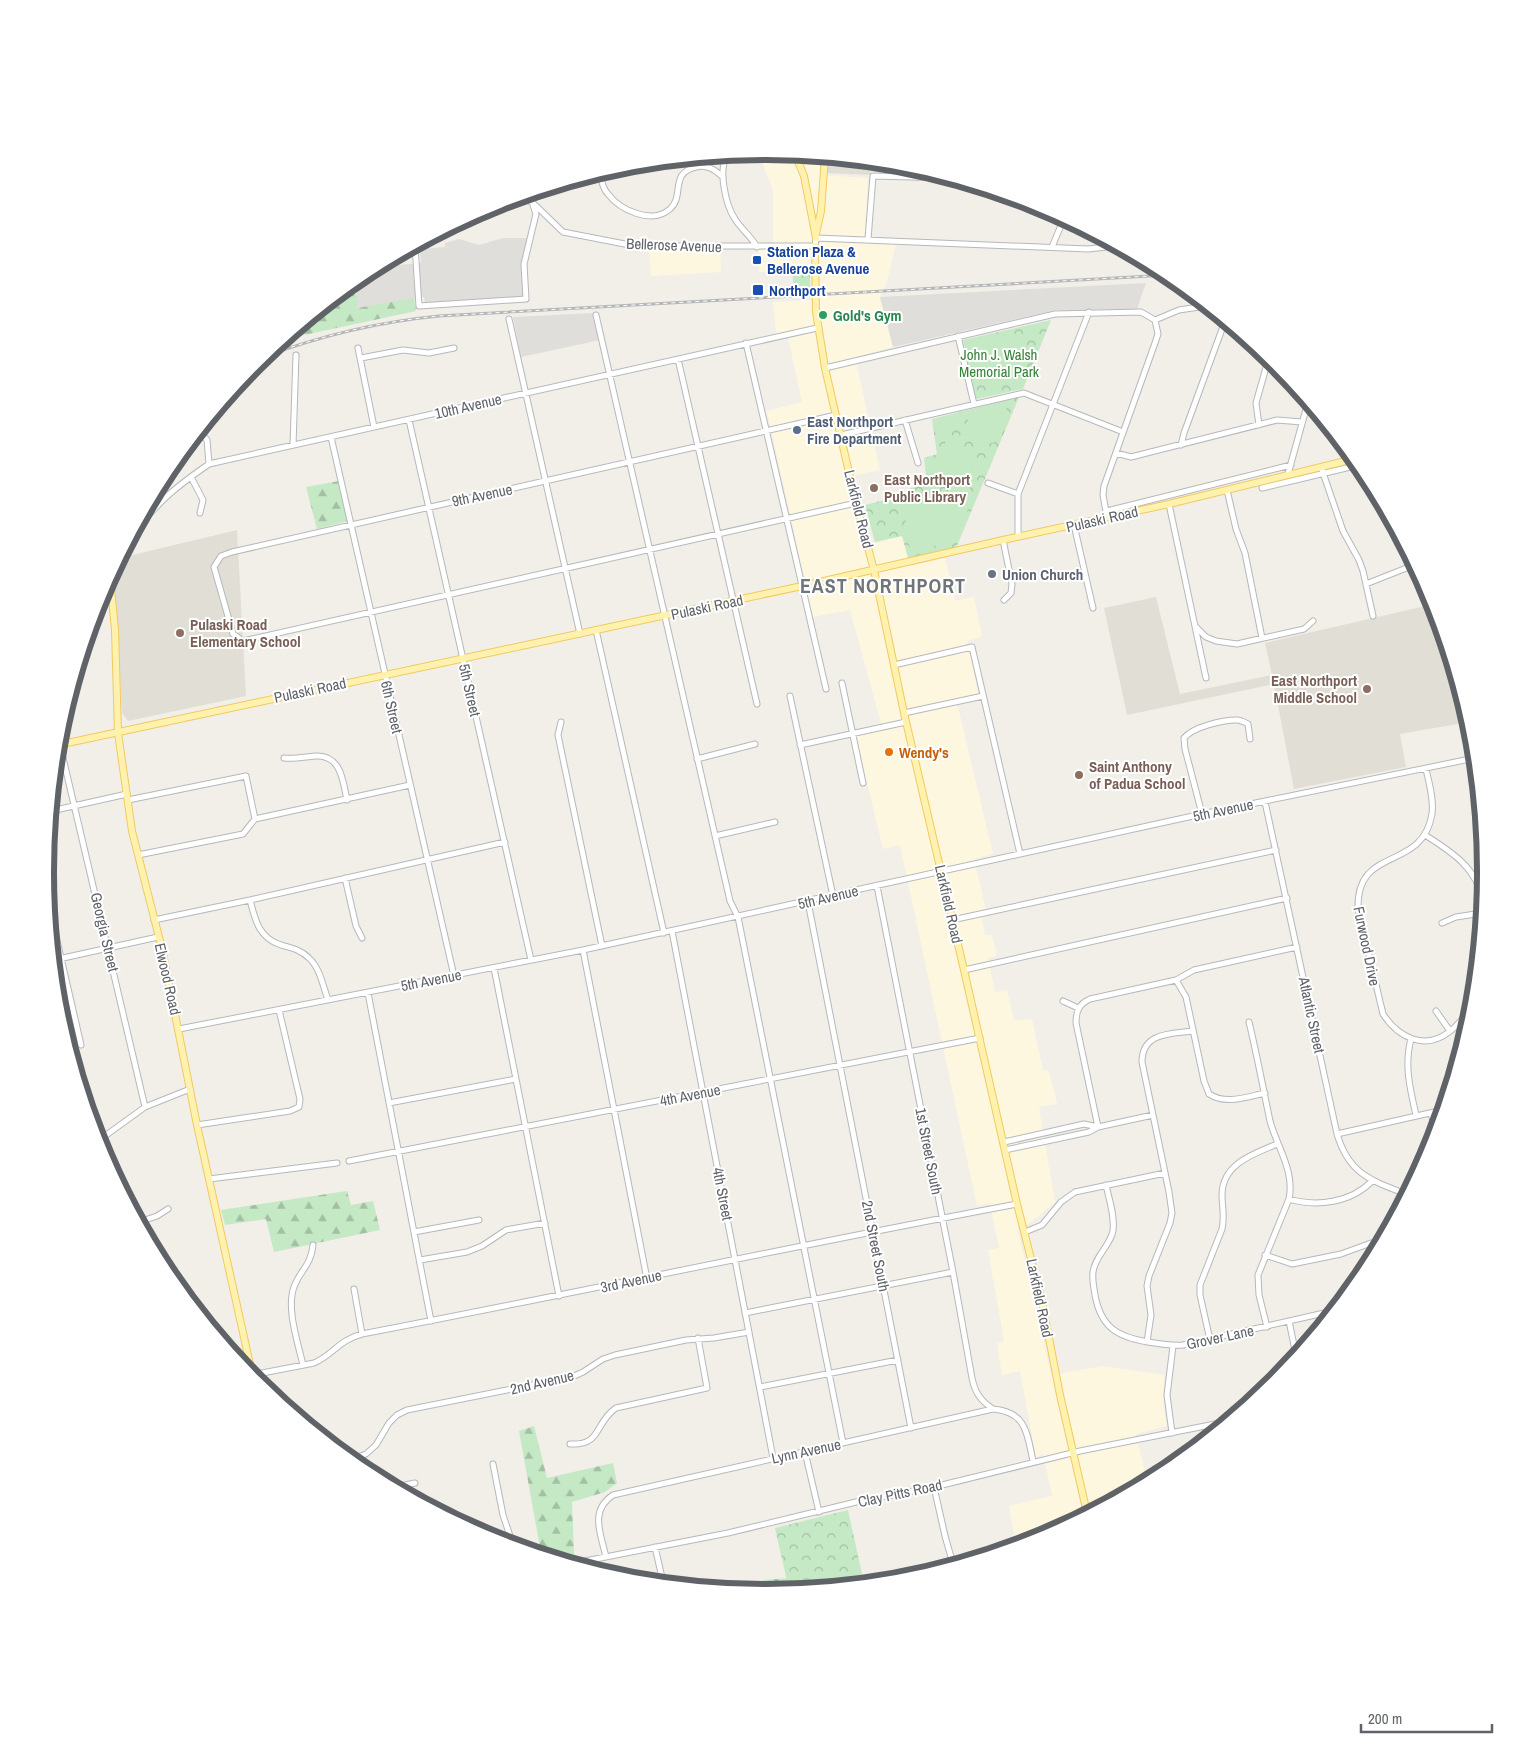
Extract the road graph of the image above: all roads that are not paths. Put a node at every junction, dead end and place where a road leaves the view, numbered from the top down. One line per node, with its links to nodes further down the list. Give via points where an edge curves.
1 (798, 161): 10 (main road)
2 (725, 162): 4 (street)
3 (824, 163): 10 (main road)
4 (723, 177): 6 (street, via 705,166 689,169 680,178 669,209 655,215 635,213 616,203 605,190); 13 (street, via 732,214)
5 (917, 177): 11 (street, via 872,176)
6 (602, 180)
7 (529, 201): 8 (street)
8 (532, 202): 13 (street, Bellerose Avenue, via 557,228 578,236 635,246); 16 (street, via 536,214 524,264 526,299 418,306)
9 (1061, 225): 14 (street)
10 (816, 238): 11 (street); 12 (street)
11 (868, 239): 14 (street)
12 (815, 246): 13 (street, Bellerose Avenue); 23 (main road, Larkfield Road)
13 (757, 247)
14 (1052, 247): 15 (street)
15 (1105, 247)
16 (415, 253)
17 (1199, 307): 21 (street, via 1179,310)
18 (1089, 312): 21 (street, via 1141,312); 24 (street, via 1055,314); 36 (street)
19 (596, 315): 33 (street)
20 (509, 319): 34 (street)
21 (1155, 320): 45 (street, via 1158,334)
22 (1223, 327): 50 (street)
23 (818, 328): 25 (street, 10th Avenue); 32 (main road, Larkfield Road)
24 (958, 336): 32 (street); 35 (street)
25 (746, 344): 30 (street, 10th Avenue); 44 (street)
26 (358, 348): 29 (street)
27 (454, 348): 29 (street, via 429,353 403,350)
28 (296, 355): 49 (street)
29 (361, 358): 43 (street)
30 (678, 359): 33 (street, 10th Avenue); 51 (street)
31 (1266, 366): 42 (street, via 1256,403)
32 (825, 368): 38 (main road, Larkfield Road)
33 (610, 374): 34 (street, 10th Avenue); 54 (street)
34 (526, 393): 39 (street, 10th Avenue); 62 (street)
35 (974, 404): 36 (street, via 1024,393); 40 (street)
36 (1053, 404): 45 (street); 66 (street)
37 (1306, 409): 41 (street)
38 (836, 415): 44 (street, 9th Avenue); 46 (main road, Larkfield Road)
39 (409, 420): 43 (street, 10th Avenue); 70 (street, 5th Street)
40 (905, 420): 46 (street); 55 (street)
41 (1302, 422): 42 (street, via 1277,420); 57 (street)
42 (1259, 426): 50 (street)
43 (374, 427): 48 (street, 10th Avenue)
44 (766, 431): 51 (street, 9th Avenue); 74 (street)
45 (1123, 432): 52 (street)
46 (841, 434): 68 (main road, Larkfield Road)
47 (203, 436): 56 (street)
48 (331, 437): 49 (street, 10th Avenue); 75 (street, 6th Street)
49 (293, 445): 56 (street, 10th Avenue)
50 (1181, 445): 52 (street, via 1131,457)
51 (698, 447): 54 (street, 9th Avenue); 77 (street)
52 (1116, 453): 72 (street, via 1104,486)
53 (1346, 461): 59 (main road, Pulaski Road)
54 (629, 462): 62 (street, 9th Avenue); 80 (street)
55 (918, 463)
56 (210, 464): 61 (street, 10th Avenue)
57 (1290, 465): 60 (street); 72 (street)
58 (1349, 466): 59 (street)
59 (1322, 470): 60 (main road, Pulaski Road); 64 (street); 84 (street, via 1343,532 1359,560)
60 (1288, 474): 65 (main road, Pulaski Road)
61 (191, 477): 67 (street, 10th Avenue); 71 (street, via 203,500)
62 (545, 481): 70 (street, 9th Avenue); 82 (street)
63 (988, 483): 66 (street)
64 (1262, 488)
65 (1227, 490): 69 (main road, Pulaski Road); 98 (street, via 1245,553)
66 (1018, 494): 78 (street)
67 (162, 501): 73 (street, 10th Avenue)
68 (856, 503): 74 (street); 83 (main road, Larkfield Road)
69 (1169, 504): 72 (main road, Pulaski Road); 95 (street)
70 (429, 507): 75 (street, 9th Avenue); 87 (street, 5th Street)
71 (200, 513)
72 (1107, 514): 76 (main road, Pulaski Road)
73 (149, 515)
74 (786, 518): 77 (street); 85 (street)
75 (351, 525): 91 (street, 6th Street); 91 (street, 9th Avenue, via 232,552 221,556 214,567 233,634 243,641)
76 (1074, 525): 78 (main road, Pulaski Road); 90 (street)
77 (718, 534): 80 (street); 89 (street)
78 (1018, 536): 79 (main road, Pulaski Road)
79 (1003, 540): 83 (main road, Pulaski Road); 88 (street, via 1012,584 1011,593)
80 (650, 550): 82 (street); 92 (street)
81 (1408, 567): 84 (street)
82 (565, 568): 87 (street); 97 (street)
83 (874, 570): 85 (main road, Pulaski Road); 100 (main road, Larkfield Road)
84 (1366, 584): 93 (street)
85 (802, 586): 89 (main road, Pulaski Road); 104 (street)
86 (111, 592): 112 (main road, Elwood Road)
87 (448, 595): 91 (street); 99 (street, 5th Street)
88 (1004, 600)
89 (734, 601): 92 (main road, Pulaski Road); 107 (street)
90 (1093, 608)
91 (371, 612): 101 (street, 6th Street)
92 (664, 616): 96 (main road, Pulaski Road); 119 (street)
93 (1373, 616)
94 (1313, 621): 98 (street, via 1304,629)
95 (1195, 626): 98 (street, via 1206,637 1224,644); 102 (street)
96 (596, 630): 97 (main road, Pulaski Road); 153 (street)
97 (580, 634): 99 (main road, Pulaski Road)
98 (1262, 638)
99 (463, 659): 101 (main road, Pulaski Road); 134 (street, 5th Street)
100 (894, 665): 106 (street, via 972,647); 108 (main road, Larkfield Road)
101 (385, 674): 112 (main road, Pulaski Road); 123 (street, 6th Street)
102 (1206, 678)
103 (842, 683): 111 (street)
104 (826, 689)
105 (790, 696): 116 (street)
106 (983, 696): 108 (street); 136 (street)
107 (757, 704)
108 (904, 713): 110 (main road, Larkfield Road)
109 (561, 722): 157 (street, via 558,735)
110 (906, 722): 111 (street); 139 (main road, Larkfield Road)
111 (853, 733): 116 (street); 122 (street)
112 (118, 734): 114 (main road, Pulaski Road); 124 (main road, Elwood Road)
113 (1250, 739): 129 (street, via 1248,724 1239,720 1197,729 1181,737)
114 (65, 744)
115 (755, 744): 119 (street)
116 (800, 745): 143 (street)
117 (63, 758): 127 (street, Georgia Street)
118 (284, 758): 125 (street, via 297,760 322,756 334,762 341,774)
119 (697, 758): 132 (street)
120 (1468, 759): 121 (street, 5th Avenue)
121 (1426, 768): 126 (street, 5th Avenue); 133 (street, via 1432,813)
122 (863, 783)
123 (410, 785): 125 (street); 138 (street, 6th Street)
124 (127, 797): 127 (street); 130 (street, via 246,776); 137 (main road, Elwood Road)
125 (346, 800): 130 (street)
126 (1265, 802): 129 (street, 5th Avenue); 135 (street, Atlantic Street)
127 (75, 806): 128 (street); 158 (street, Georgia Street)
128 (57, 811)
129 (1202, 814): 136 (street, 5th Avenue)
130 (255, 818): 137 (street, via 243,834)
131 (775, 822): 132 (street)
132 (715, 836): 148 (street, via 730,901)
133 (1425, 836): 141 (street, via 1466,865); 179 (street, Furwood Drive, via 1411,850 1371,870 1358,894 1358,909 1382,1014 1390,1025)
134 (505, 842): 138 (street); 162 (street, 5th Street)
135 (1276, 850): 144 (street, Atlantic Street); 150 (street)
136 (1020, 854): 139 (street, 5th Avenue)
137 (138, 855): 149 (main road, Elwood Road)
138 (427, 860): 140 (street); 165 (street, 6th Street)
139 (941, 872): 142 (street, 5th Avenue); 150 (main road, Larkfield Road)
140 (345, 878): 145 (street); 155 (street, via 356,926)
141 (1477, 882)
142 (877, 886): 143 (street, 5th Avenue); 181 (street, 1st Street South)
143 (833, 896): 146 (street, 5th Avenue)
144 (1287, 898): 159 (street, Atlantic Street); 164 (street)
145 (250, 900): 149 (street); 168 (street, via 261,932 274,942 302,952 314,963)
146 (808, 902): 148 (street, 5th Avenue); 182 (street, 2nd Street South)
147 (1476, 914): 151 (street)
148 (738, 917): 152 (street, 5th Avenue); 184 (street)
149 (154, 920): 154 (main road, Elwood Road)
150 (952, 920): 164 (main road, Larkfield Road)
151 (1442, 923)
152 (672, 931): 153 (street, 5th Avenue); 186 (street, 4th Street)
153 (664, 933): 157 (street, 5th Avenue)
154 (158, 937): 158 (street); 175 (main road, Elwood Road)
155 (362, 938)
156 (57, 941): 161 (street)
157 (602, 946): 160 (street, 5th Avenue)
158 (108, 947): 161 (street); 189 (street, Georgia Street)
159 (1297, 947): 166 (street, via 1194,970); 199 (street, Atlantic Street)
160 (583, 950): 162 (street, 5th Avenue); 190 (street)
161 (61, 958): 180 (street)
162 (531, 960): 163 (street, 5th Avenue)
163 (494, 968): 165 (street, 5th Avenue); 183 (street)
164 (964, 970): 178 (main road, Larkfield Road)
165 (454, 976): 167 (street, 5th Avenue)
166 (1176, 980): 170 (street, via 1090,999); 176 (street, via 1186,997)
167 (368, 993): 168 (street, 5th Avenue); 188 (street)
168 (328, 1000): 171 (street, 5th Avenue)
169 (1063, 1001): 170 (street)
170 (1078, 1008): 198 (street, via 1076,1023)
171 (279, 1010): 175 (street, 5th Avenue); 196 (street, via 300,1099 299,1107)
172 (1436, 1012): 177 (street)
173 (1462, 1017): 177 (street)
174 (1249, 1022): 187 (street)
175 (179, 1029): 185 (main road, Elwood Road)
176 (1193, 1031): 187 (street, via 1209,1094 1230,1100); 193 (street, via 1157,1036 1144,1047 1142,1062)
177 (1450, 1032): 179 (street, via 1430,1040)
178 (980, 1038): 181 (street, 4th Avenue); 202 (main road, Larkfield Road)
179 (1411, 1039): 194 (street, via 1407,1070)
180 (80, 1045)
181 (910, 1052): 182 (street, 4th Avenue); 217 (street, 1st Street South)
182 (840, 1065): 184 (street, 4th Avenue); 222 (street, 2nd Street South)
183 (516, 1079): 188 (street); 197 (street)
184 (772, 1079): 186 (street, 4th Avenue); 226 (street)
185 (190, 1088): 189 (street); 196 (main road, Elwood Road)
186 (703, 1092): 190 (street, 4th Avenue); 228 (street, 4th Street)
187 (1264, 1093): 204 (street)
188 (389, 1103): 206 (street)
189 (145, 1107): 200 (street)
190 (614, 1110): 197 (street, 4th Avenue); 231 (street)
191 (1435, 1111): 192 (street)
192 (1431, 1112): 194 (street); 195 (street)
193 (1153, 1114): 198 (street); 209 (street)
194 (1416, 1115): 199 (street)
195 (1433, 1118)
196 (197, 1125): 210 (main road, Elwood Road)
197 (526, 1127): 206 (street, 4th Avenue); 220 (street)
198 (1098, 1127): 201 (street, via 1084,1124); 203 (street, via 1089,1132)
199 (1337, 1134): 211 (street, Atlantic Street, via 1342,1151 1354,1167)
200 (104, 1135)
201 (1036, 1135): 202 (street); 203 (street)
202 (1004, 1142): 205 (main road, Larkfield Road)
203 (1038, 1143): 205 (street)
204 (1277, 1144): 214 (street, via 1288,1172 1291,1189); 244 (street, via 1237,1163 1224,1182 1222,1229 1200,1285)
205 (1006, 1150): 215 (main road, Larkfield Road)
206 (399, 1151): 207 (street, 4th Avenue); 221 (street)
207 (349, 1160)
208 (337, 1163): 210 (street)
209 (1165, 1173): 212 (street); 245 (street, via 1172,1213 1147,1286 1151,1305)
210 (208, 1179): 249 (main road, Elwood Road)
211 (1372, 1181): 213 (street, Atlantic Street); 214 (street, via 1358,1192 1326,1202)
212 (1106, 1185): 223 (street, via 1066,1196 1042,1225); 245 (street, Grover Lane, via 1113,1232 1093,1274 1097,1304 1106,1322 1122,1336)
213 (1401, 1192)
214 (1288, 1199): 227 (street)
215 (1017, 1204): 217 (street, 3rd Avenue); 223 (main road, Larkfield Road)
216 (168, 1209): 218 (street)
217 (942, 1218): 222 (street, 3rd Avenue); 230 (street, 1st Street South)
218 (145, 1220)
219 (479, 1220): 221 (street)
220 (545, 1222): 229 (street, via 506,1230 475,1250); 234 (street)
221 (414, 1232): 229 (street)
222 (873, 1232): 226 (street, 3rd Avenue); 232 (street, 2nd Street South)
223 (1025, 1232): 261 (main road, Larkfield Road)
224 (1372, 1243): 227 (street, via 1302,1263 1292,1264)
225 (313, 1245): 250 (street, via 312,1256 294,1287 292,1298)
226 (804, 1245): 228 (street, 3rd Avenue); 235 (street)
227 (1265, 1256): 240 (street, via 1258,1285)
228 (736, 1258): 231 (street, 3rd Avenue); 236 (street, 4th Street)
229 (420, 1260): 238 (street)
230 (953, 1272): 232 (street); 254 (street, 1st Street South, via 974,1389)
231 (647, 1279): 234 (street, 3rd Avenue)
232 (884, 1286): 235 (street); 248 (street, 2nd Street South)
233 (354, 1289): 242 (street)
234 (559, 1296): 238 (street, 3rd Avenue)
235 (814, 1299): 236 (street); 252 (street)
236 (745, 1313): 241 (street, 4th Street)
237 (1323, 1313): 239 (street, Grover Lane)
238 (431, 1321): 242 (street, 3rd Avenue)
239 (1289, 1321): 240 (street, Grover Lane); 247 (street)
240 (1267, 1327): 244 (street, Grover Lane)
241 (749, 1332): 243 (street, 2nd Avenue); 253 (street, 4th Street)
242 (362, 1334): 250 (street, 3rd Avenue, via 345,1340 322,1359)
243 (698, 1338): 258 (street, via 707,1388 616,1408 591,1440 582,1445); 262 (street, 2nd Avenue, via 614,1355 572,1377 407,1410 389,1423 376,1445)
244 (1210, 1340): 246 (street, Grover Lane)
245 (1147, 1342): 246 (street, Grover Lane)
246 (1173, 1346): 257 (street, via 1167,1396)
247 (1295, 1348)
248 (898, 1360): 252 (street); 256 (street, 2nd Street South)
249 (250, 1362)
250 (303, 1365): 251 (street, 3rd Avenue)
251 (261, 1374)
252 (829, 1374): 253 (street); 259 (street)
253 (760, 1387): 263 (street, 4th Street)
254 (994, 1409): 256 (street, Lynn Avenue); 264 (street, via 1012,1413 1023,1424)
255 (1213, 1425): 257 (street, Clay Pitts Road)
256 (911, 1428): 259 (street, Lynn Avenue)
257 (1172, 1433): 261 (street, Clay Pitts Road)
258 (570, 1444)
259 (843, 1444): 260 (street, Lynn Avenue)
260 (805, 1452): 263 (street, Lynn Avenue); 270 (street)
261 (1073, 1452): 264 (street, Clay Pitts Road); 269 (main road, Larkfield Road)
262 (359, 1456)
263 (773, 1458): 273 (street, Lynn Avenue, via 613,1495 606,1500 598,1515)
264 (1033, 1461): 268 (street, Clay Pitts Road)
265 (493, 1464): 271 (street)
266 (415, 1483): 267 (street)
267 (405, 1485)
268 (934, 1487): 270 (street, Clay Pitts Road); 274 (street)
269 (1086, 1507)
270 (819, 1512): 272 (street, Clay Pitts Road)
271 (510, 1536)
272 (655, 1547): 273 (street, Clay Pitts Road); 276 (street)
273 (606, 1557): 275 (street, Clay Pitts Road)
274 (952, 1558)
275 (588, 1561)
276 (662, 1576)

